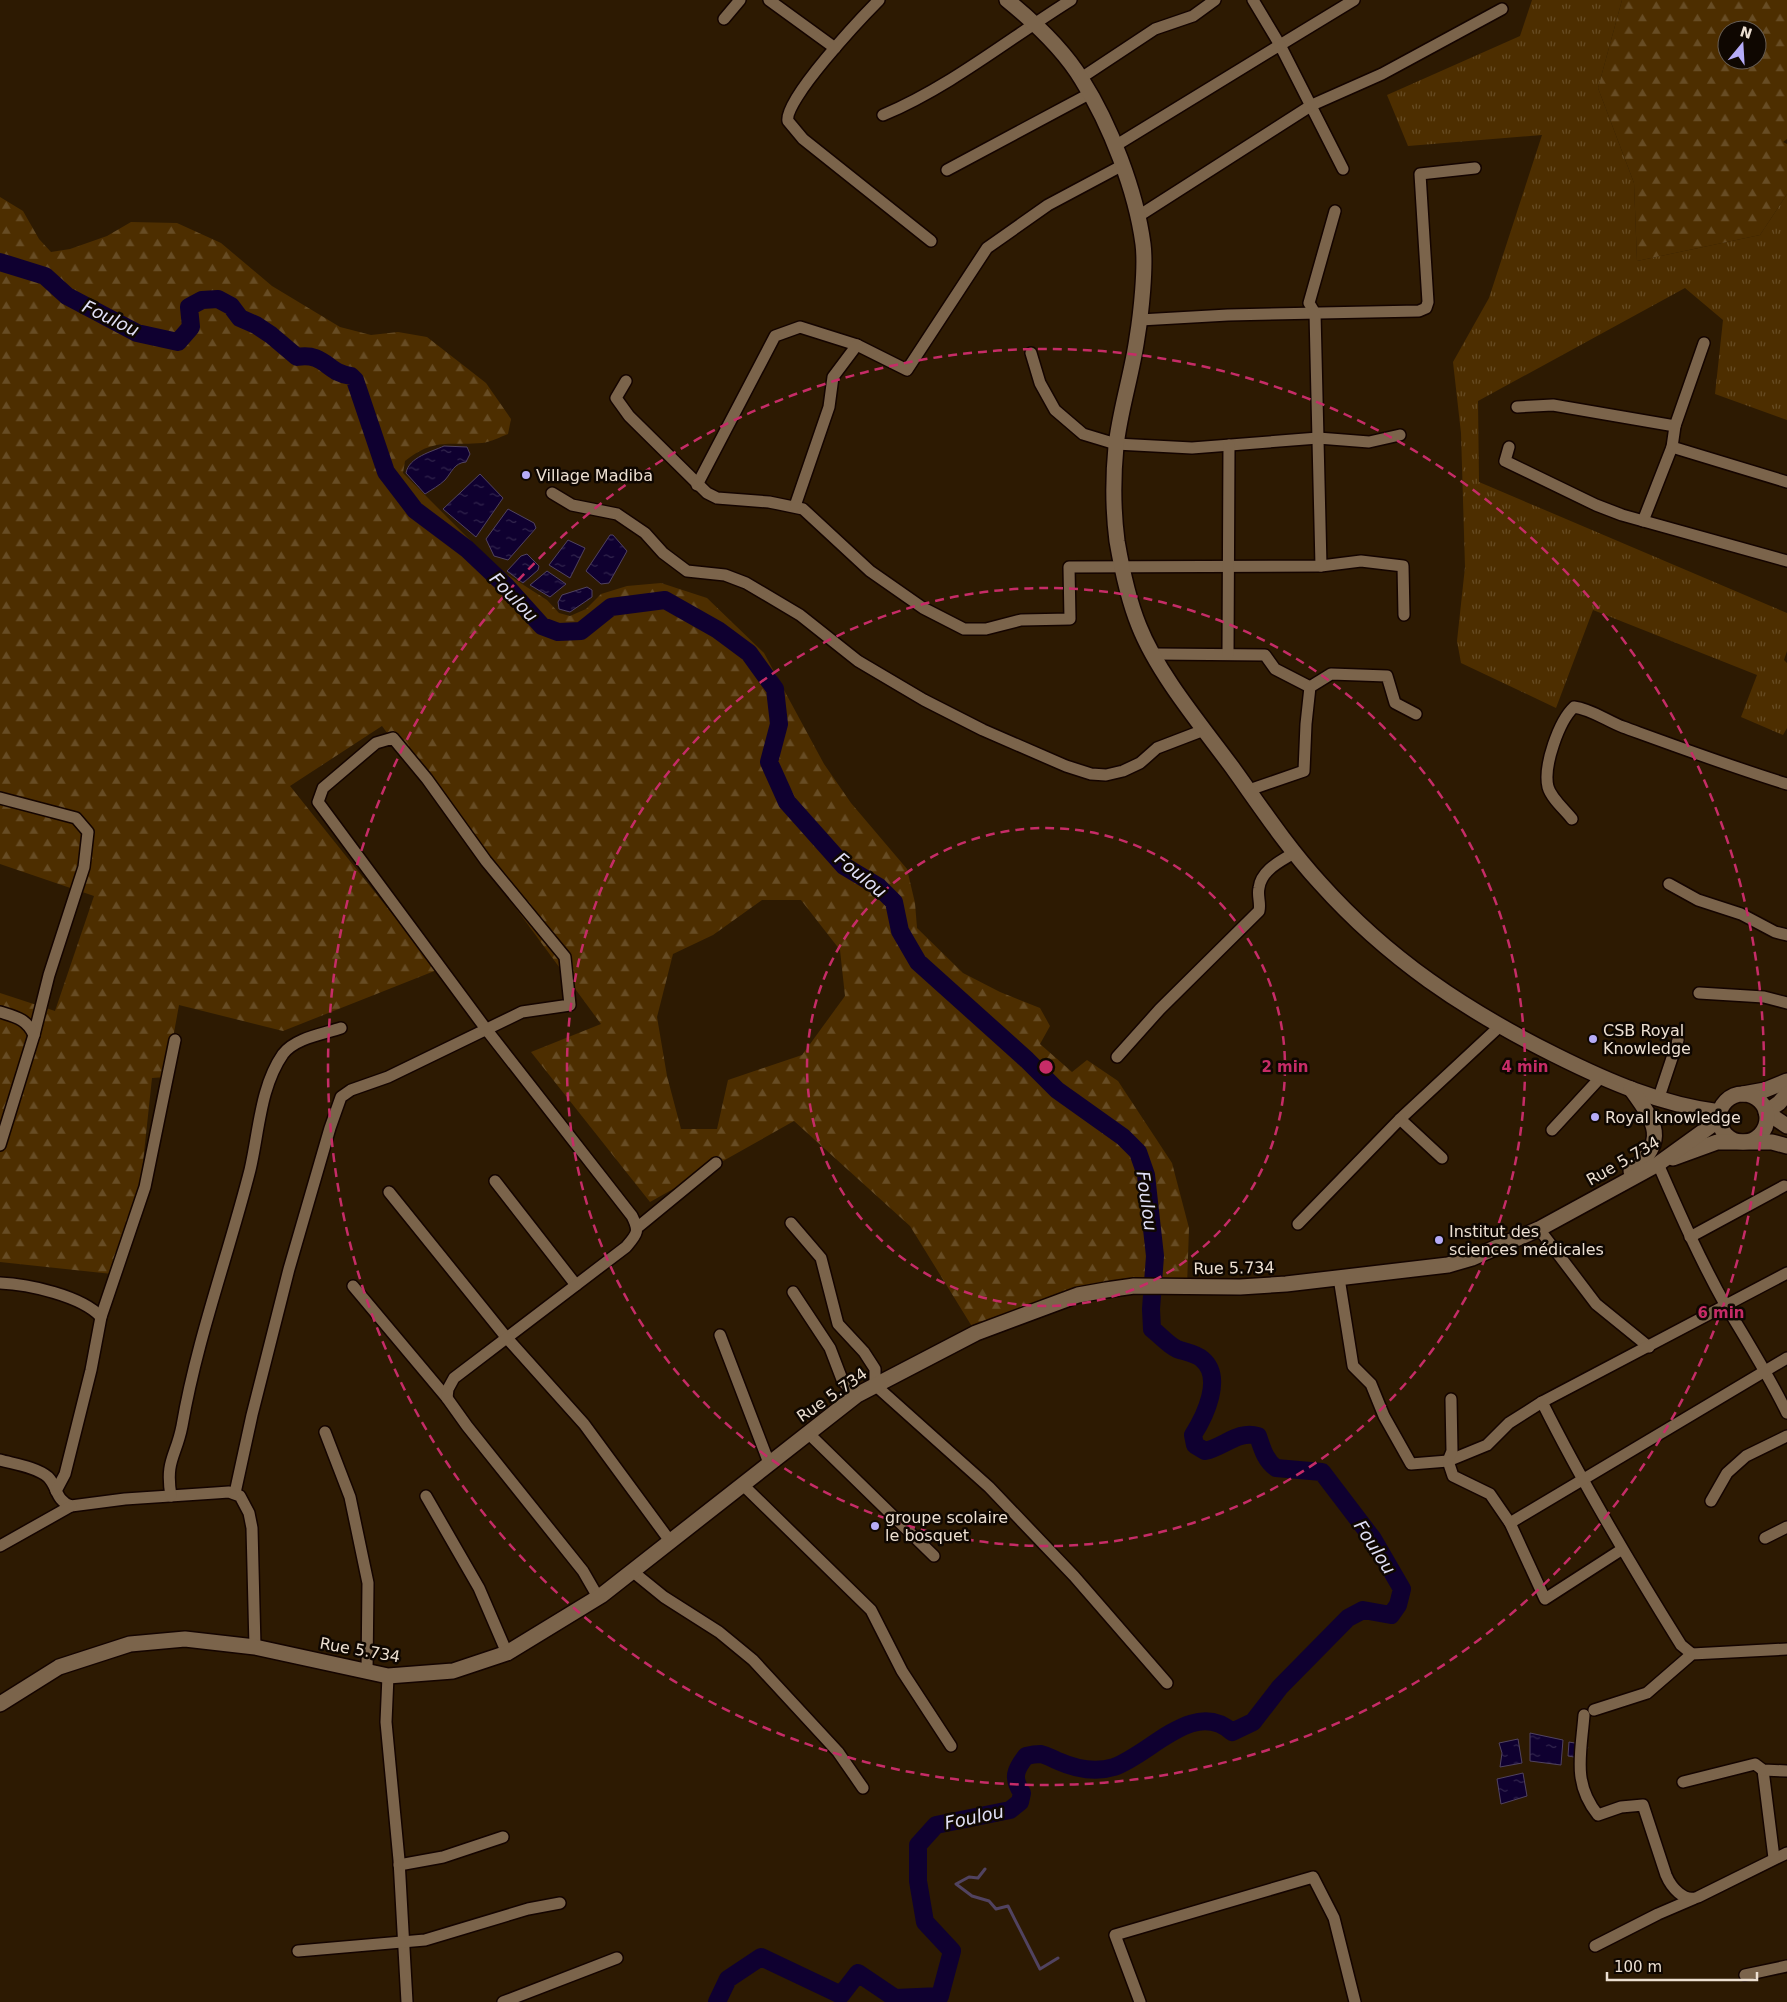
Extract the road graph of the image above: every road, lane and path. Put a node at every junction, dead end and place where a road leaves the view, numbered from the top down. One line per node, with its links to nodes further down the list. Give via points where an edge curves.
1 (740, 0): 10 (street)
2 (769, 0): 13 (street)
3 (879, 0): 13 (street)
4 (1007, 0): 11 (street)
5 (1071, 0): 11 (street)
6 (1215, 0): 14 (street, via 1193,16 1155,29)
7 (1253, 0): 12 (street)
8 (1354, 0): 12 (street)
9 (1502, 9): 16 (street, via 1382,74)
10 (724, 19)
11 (1033, 24): 14 (street); 17 (street, via 905,106)
12 (1280, 45): 16 (street); 18 (street)
13 (835, 48): 25 (street, via 792,105 786,116 788,122 803,139)
14 (1081, 78): 15 (street)
15 (1089, 94): 18 (street); 22 (street)
16 (1312, 106): 21 (street); 24 (street)
17 (883, 115)
18 (1115, 146): 19 (street)
19 (1122, 165): 24 (street); 29 (street, via 1048,206 987,248 907,370)
20 (1475, 168): 26 (street, via 1420,174 1426,308 1419,311)
21 (1343, 169)
22 (947, 170)
23 (1335, 211): 26 (street, via 1309,303)
24 (1137, 218): 27 (street, via 1144,246)
25 (931, 241)
26 (1314, 313): 27 (street); 35 (street)
27 (1140, 320): 36 (street)
28 (1704, 343): 33 (street)
29 (857, 345): 41 (street, via 800,327 775,336); 43 (street, via 833,377 829,407)
30 (1031, 353): 36 (street, via 1040,383 1055,410 1083,434)
31 (626, 381): 41 (street, via 617,393 619,404)
32 (1517, 407): 33 (street, via 1553,405)
33 (1675, 426): 39 (street)
34 (1400, 436): 35 (street, via 1369,442)
35 (1318, 438): 37 (street); 46 (street)
36 (1116, 444): 37 (street, via 1192,448); 47 (street, via 1114,488)
37 (1229, 445): 48 (street)
38 (1509, 447): 44 (street, via 1505,461 1596,505)
39 (1672, 447): 40 (street); 44 (street)
40 (1787, 482)
41 (697, 485): 43 (street, via 716,498)
42 (552, 493): 54 (street, via 572,505 617,514 645,533 663,553 688,571 725,575 746,583 800,615 858,661 924,700 1066,766 1091,774 1123,771 1140,763 1157,748)
43 (795, 506): 47 (street, via 803,509 870,571 923,608 964,629 986,629 1021,620 1070,619 1069,567)
44 (1643, 521): 45 (street)
45 (1787, 560)
46 (1321, 566): 48 (street); 49 (street, via 1361,561 1404,566)
47 (1122, 567): 48 (street); 50 (street, via 1140,628)
48 (1227, 567): 51 (street)
49 (1404, 615)
50 (1155, 654): 51 (street); 54 (street, via 1172,685)
51 (1228, 654): 52 (street, via 1265,655 1275,669)
52 (1310, 687): 53 (street, via 1331,674 1387,676 1396,703); 56 (street, via 1304,771)
53 (1416, 714)
54 (1204, 730): 56 (street)
55 (1787, 784): 58 (street, via 1691,752 1574,707 1560,725 1548,779 1551,793)
56 (1249, 790): 59 (street)
57 (0, 798): 68 (street, via 76,818 88,832 84,866 49,975)
58 (1572, 819)
59 (1294, 853): 65 (street, via 1320,884 1394,955 1439,989); 71 (street, via 1268,870 1261,879 1258,911)
60 (1669, 884): 61 (street, via 1698,900 1741,914)
61 (1787, 935)
62 (1699, 993): 63 (street)
63 (1787, 1003)
64 (0, 1012): 68 (street, via 25,1021)
65 (1499, 1027): 72 (street); 80 (street)
66 (341, 1028): 127 (street, via 295,1044 284,1054 265,1095 250,1171 189,1381 181,1428 168,1469)
67 (486, 1029): 67 (street, via 318,802 323,788 376,743 393,738 486,861 565,956 570,1005 522,1012); 95 (street); 126 (street, via 341,1097 289,1269)
68 (34, 1035): 84 (street)
69 (175, 1040): 105 (street, via 145,1187)
70 (1678, 1040): 75 (street)
71 (1117, 1057)
72 (1600, 1078): 74 (street); 82 (street)
73 (1787, 1081): 77 (street)
74 (1636, 1090): 75 (street); 79 (street); 92 (street, via 1656,1133 1652,1148 1644,1161)
75 (1660, 1094): 77 (street, via 1706,1101)
76 (1787, 1094): 78 (street)
77 (1735, 1097): 78 (street, via 1757,1099); 79 (street)
78 (1766, 1112): 81 (street); 83 (street, via 1762,1133)
79 (1720, 1116): 83 (street, via 1724,1132); 88 (street, Rue 5.734)
80 (1400, 1118): 86 (street); 94 (street)
81 (1787, 1126)
82 (1552, 1130)
83 (1742, 1142): 85 (street, via 1772,1142); 88 (street, via 1717,1142)
84 (0, 1145)
85 (1787, 1146)
86 (1442, 1158)
87 (716, 1163): 95 (street)
88 (1658, 1164): 92 (street, Rue 5.734); 97 (street)
89 (495, 1181): 101 (street)
90 (1784, 1186): 97 (street)
91 (388, 1192): 107 (street)
92 (1591, 1200): 96 (street, Rue 5.734)
93 (791, 1223): 111 (street, via 821,1258 838,1324 875,1369)
94 (1298, 1224)
95 (638, 1227): 101 (street, via 626,1247)
96 (1539, 1230): 99 (street, Rue 5.734, via 1448,1265); 108 (street, via 1596,1304)
97 (1690, 1237): 104 (street)
98 (1787, 1273): 104 (street)
99 (1339, 1278): 111 (street, Rue 5.734, via 1277,1285 1134,1286 1078,1295 976,1333); 121 (street, via 1353,1366 1372,1384 1384,1416 1411,1464)
100 (0, 1283): 105 (street, via 17,1284 77,1301)
101 (576, 1285): 107 (street)
102 (353, 1286): 113 (street)
103 (793, 1292): 112 (street, via 830,1348 844,1382)
104 (1726, 1305): 108 (street); 110 (street)
105 (101, 1317): 125 (street, via 65,1474)
106 (720, 1335): 122 (street)
107 (506, 1337): 113 (street, via 454,1378); 134 (street, via 584,1424)
108 (1648, 1347): 115 (street)
109 (1787, 1358): 110 (street)
110 (1766, 1370): 116 (street); 123 (street)
111 (875, 1385): 112 (street, Rue 5.734); 146 (street, via 989,1487 1074,1576)
112 (857, 1395): 118 (street, Rue 5.734)
113 (447, 1398): 139 (street, via 583,1571)
114 (1451, 1399): 121 (street, via 1452,1451)
115 (1542, 1402): 121 (street, via 1509,1423 1487,1445); 123 (street)
116 (1787, 1413)
117 (325, 1432): 144 (street, via 350,1497 368,1582)
118 (808, 1433): 122 (street, Rue 5.734); 137 (street)
119 (1787, 1436): 129 (street, via 1746,1456 1727,1473)
120 (0, 1460): 125 (street, via 43,1473)
121 (1448, 1462): 131 (street, via 1453,1476 1490,1494)
122 (769, 1463): 124 (street, Rue 5.734)
123 (1582, 1481): 131 (street); 136 (street)
124 (742, 1484): 134 (street, Rue 5.734); 148 (street, via 871,1610 902,1671)
125 (56, 1491): 130 (street, via 61,1501)
126 (235, 1493): 127 (street); 140 (street, via 244,1501 252,1528)
127 (171, 1496): 130 (street)
128 (426, 1496): 142 (street, via 479,1588)
129 (1711, 1501)
130 (71, 1506): 135 (street)
131 (1510, 1523): 136 (street, via 1545,1599)
132 (1787, 1528): 133 (street)
133 (1765, 1538)
134 (670, 1541): 138 (street, Rue 5.734)
135 (0, 1546)
136 (1621, 1550): 143 (street, via 1681,1645)
137 (934, 1556)
138 (632, 1571): 139 (street, Rue 5.734); 152 (street, via 753,1660 838,1752)
139 (598, 1597): 142 (street, Rue 5.734)
140 (255, 1648): 144 (street, Rue 5.734); 147 (street, Rue 5.734, via 185,1639 130,1644 59,1667)
141 (1787, 1649): 143 (street)
142 (507, 1653): 145 (street, Rue 5.734, via 453,1671)
143 (1692, 1654): 157 (street, via 1647,1693 1589,1712 1580,1774 1586,1801 1598,1815 1621,1807 1643,1805 1670,1884 1681,1895)
144 (367, 1672): 145 (street, Rue 5.734)
145 (388, 1676): 156 (street, via 386,1722)
146 (1167, 1684)
147 (0, 1704)
148 (951, 1746)
149 (1763, 1770): 150 (street); 151 (street, via 1755,1764); 155 (street)
150 (1787, 1771)
151 (1683, 1782)
152 (862, 1788)
153 (503, 1837): 156 (street, via 442,1857)
154 (1787, 1853): 155 (street)
155 (1774, 1858): 157 (street)
156 (399, 1865): 159 (street)
157 (1693, 1899): 160 (street)
158 (560, 1903): 159 (street, via 528,1909 444,1936)
159 (403, 1943): 161 (street); 165 (street)
160 (1596, 1946)
161 (298, 1951)
162 (618, 1958): 166 (street)
163 (1787, 1966): 164 (street)
164 (1745, 1975)
165 (407, 2002)
166 (503, 2002)
167 (1140, 2002): 168 (street, via 1115,1935 1313,1877 1334,1918)
168 (1355, 2002)

